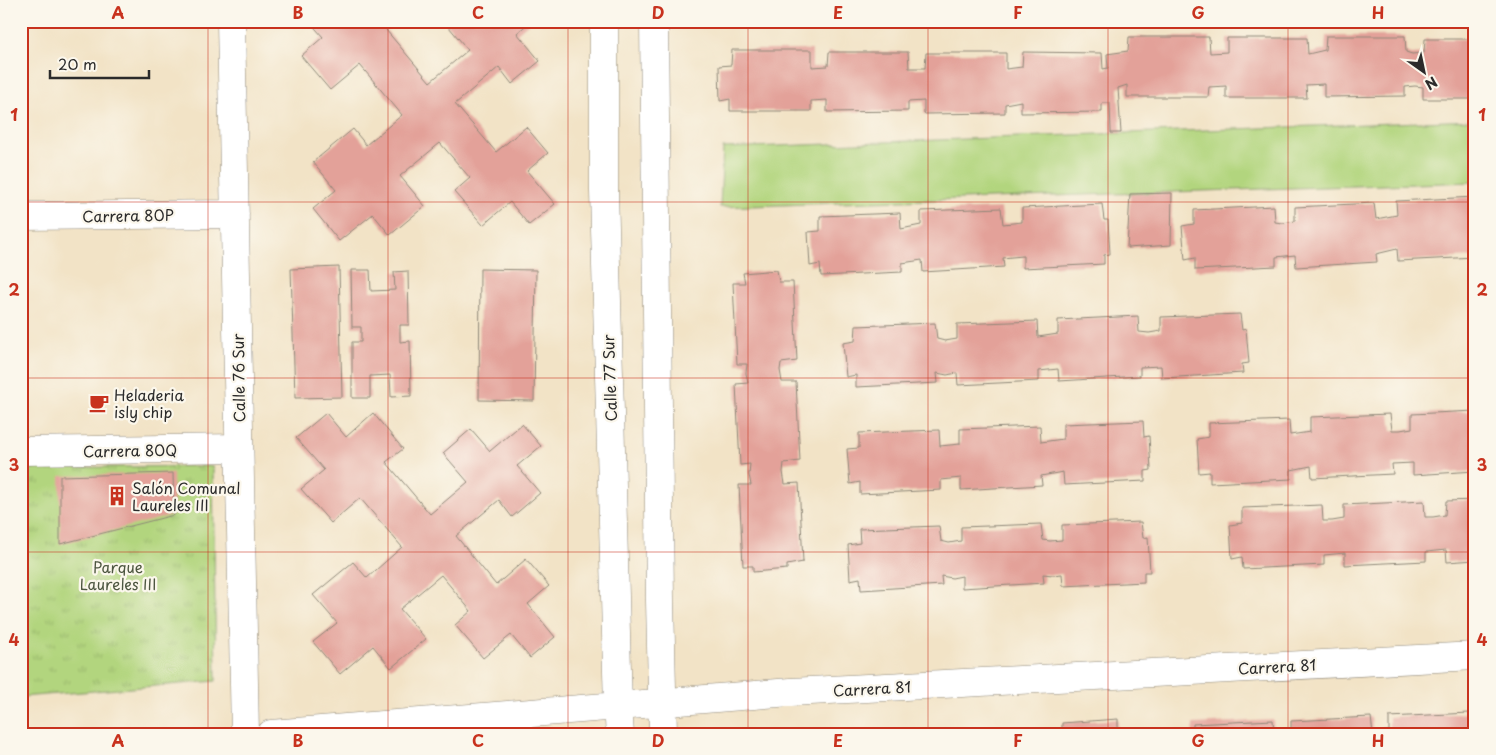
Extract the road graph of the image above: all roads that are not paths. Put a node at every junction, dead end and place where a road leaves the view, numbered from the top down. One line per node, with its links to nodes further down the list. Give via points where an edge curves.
1 (232, 21): 4 (street, Calle 76 Sur)
2 (604, 21): 10 (street, Calle 77 Sur, via 604,191)
3 (654, 21): 9 (street)
4 (235, 214): 5 (street, Carrera 80P); 6 (street, Calle 76 Sur)
5 (21, 216)
6 (239, 448): 7 (street, Carrera 80Q); 11 (street, Calle 76 Sur)
7 (21, 451)
8 (1475, 656): 9 (street, Carrera 81, via 792,692)
9 (662, 703): 10 (street, Carrera 81); 14 (street)
10 (618, 707): 12 (street, Carrera 81); 13 (street, Calle 77 Sur)
11 (245, 734)
12 (271, 734)
13 (620, 734)
14 (663, 734)

